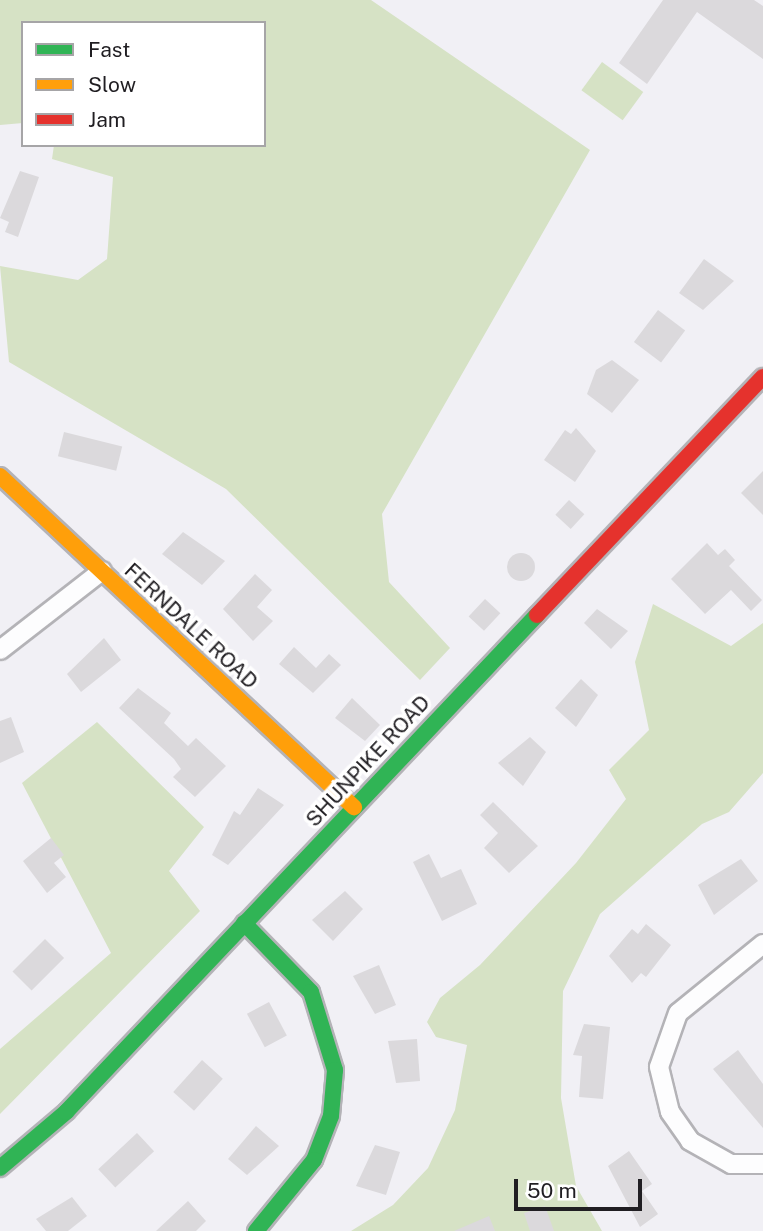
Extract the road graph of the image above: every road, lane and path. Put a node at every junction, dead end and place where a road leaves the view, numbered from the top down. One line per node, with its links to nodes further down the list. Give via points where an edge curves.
1 (763, 377): 5 (main road, SHUNPIKE ROAD)
2 (0, 476): 3 (main road, FERNDALE ROAD)
3 (102, 571): 4 (street); 5 (main road, FERNDALE ROAD)
4 (0, 650)
5 (354, 807): 6 (main road, SHUNPIKE ROAD)
6 (244, 923): 9 (main road, SHUNPIKE ROAD, via 66,1112); 10 (main road, via 311,992 335,1070 331,1116 314,1160)
7 (763, 944): 8 (street, via 678,1013 659,1067 670,1112 690,1141 730,1164)
8 (763, 1164)
9 (0, 1168)
10 (256, 1231)

